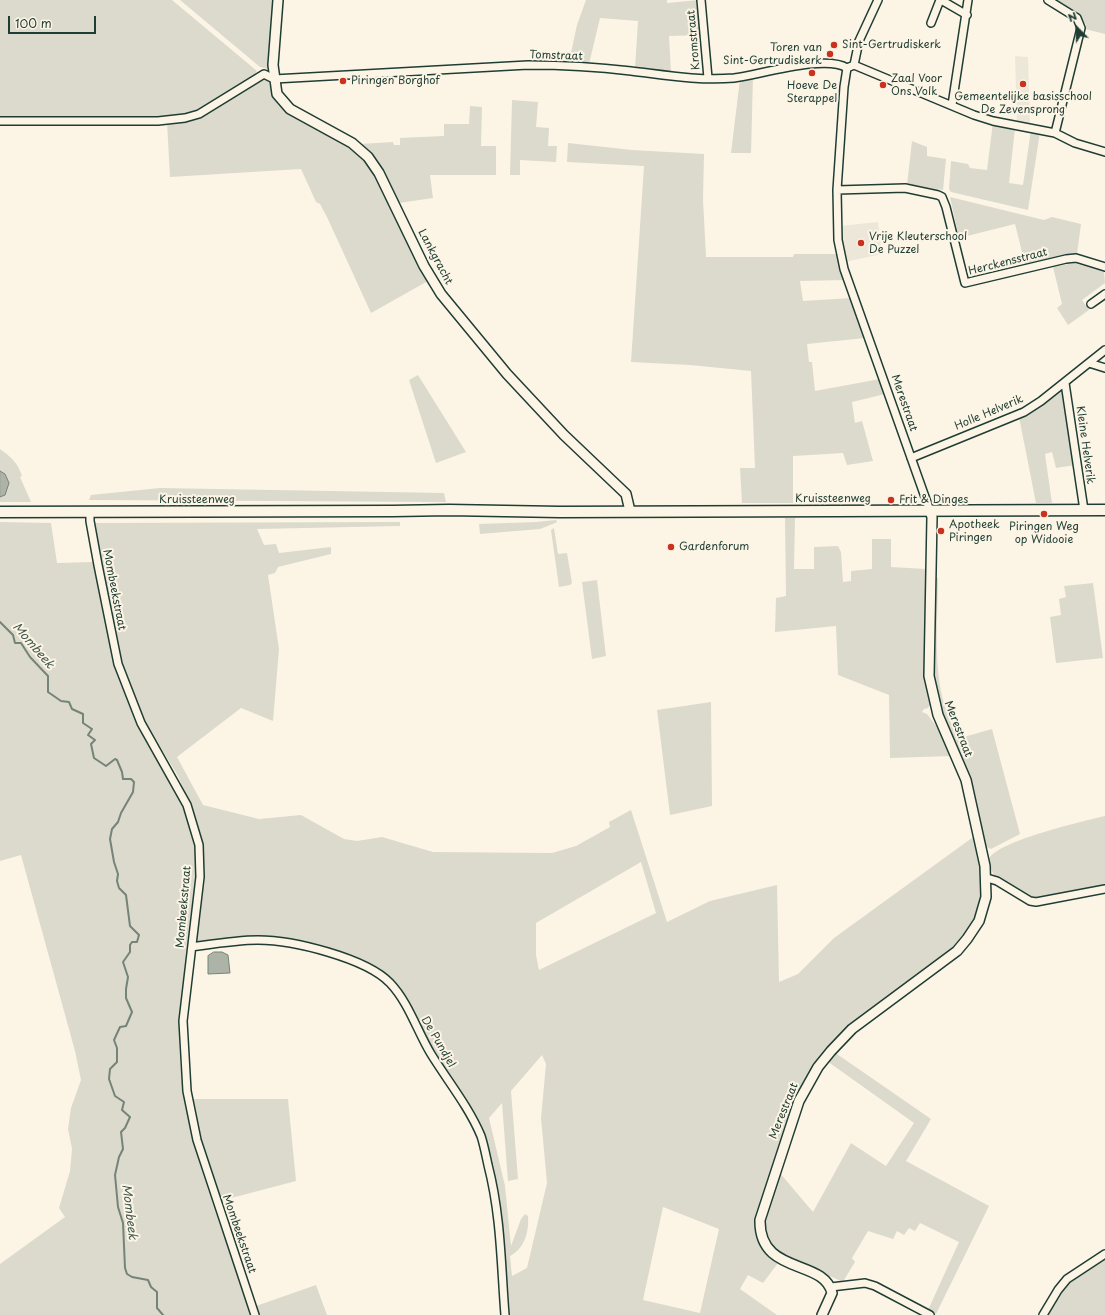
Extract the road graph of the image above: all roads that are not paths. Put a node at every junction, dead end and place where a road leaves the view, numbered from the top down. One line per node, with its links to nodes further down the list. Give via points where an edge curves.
1 (278, 0): 12 (street, Lankgracht)
2 (702, 0): 11 (street, Kromstraat)
3 (878, 0): 9 (street, via 859,41)
4 (941, 0): 7 (street); 8 (street)
5 (968, 0): 7 (street)
6 (1048, 0): 15 (street, via 1077,18 1081,28)
7 (967, 15): 13 (street)
8 (931, 23)
9 (854, 65): 10 (street); 13 (street)
10 (847, 68): 11 (street, Tomstraat, via 842,65 813,64 734,78); 17 (street, Merestraat)
11 (708, 78): 12 (street, Tomstraat, via 665,77 632,71 559,65 528,65)
12 (274, 79): 14 (street, Tomstraat, via 264,74 199,114 185,118 158,121); 28 (street, Lankgracht, via 277,94 290,109 352,143 368,157 379,173 424,266 441,294 512,380 564,435 626,494)
13 (952, 105): 15 (street, via 994,121)
14 (0, 121)
15 (1055, 133): 16 (street)
16 (1105, 152)
17 (837, 190): 18 (street, Herckensstraat, via 905,188 942,197 965,283 1066,259 1076,258); 25 (street, Merestraat, via 838,240 844,269)
18 (1105, 267)
19 (1105, 294): 20 (street)
20 (1091, 304)
21 (1105, 350): 22 (street, Holle Helverik)
22 (1089, 363): 23 (street); 24 (street, Holle Helverik)
23 (1105, 368)
24 (1065, 383): 25 (street, Holle Helverik, via 1024,412); 26 (street, Kleine Helverik)
25 (911, 458): 29 (street, Merestraat)
26 (1084, 510): 27 (main road, Kruissteenweg); 29 (main road, Kruissteenweg)
27 (1105, 510)
28 (630, 511): 29 (main road, Kruissteenweg); 31 (main road, Kruissteenweg)
29 (930, 511): 32 (street, Merestraat, via 932,517 929,676 938,715 966,780)
30 (0, 512): 31 (main road, Kruissteenweg)
31 (90, 512): 34 (street, Mombeekstraat, via 96,558 118,664 141,723 187,805 199,845 200,877)
32 (987, 878): 33 (street, via 1036,902); 36 (street, Merestraat, via 983,909 979,921 967,939 946,959 852,1029 818,1067 799,1101 762,1213 760,1230 770,1252 823,1278)
33 (1105, 889)
34 (192, 947): 37 (street, Mombeekstraat, via 183,1021 187,1091 197,1140); 38 (street, De Pundjel, via 258,940 279,942 324,952 364,965 382,976 393,987 402,998 421,1037 482,1138 497,1201)
35 (1105, 1254): 41 (street, via 1067,1279)
36 (831, 1287): 39 (street, via 831,1298); 40 (street, via 865,1283)
37 (255, 1315)
38 (505, 1315)
39 (822, 1315)
40 (930, 1315)
41 (1043, 1315)

